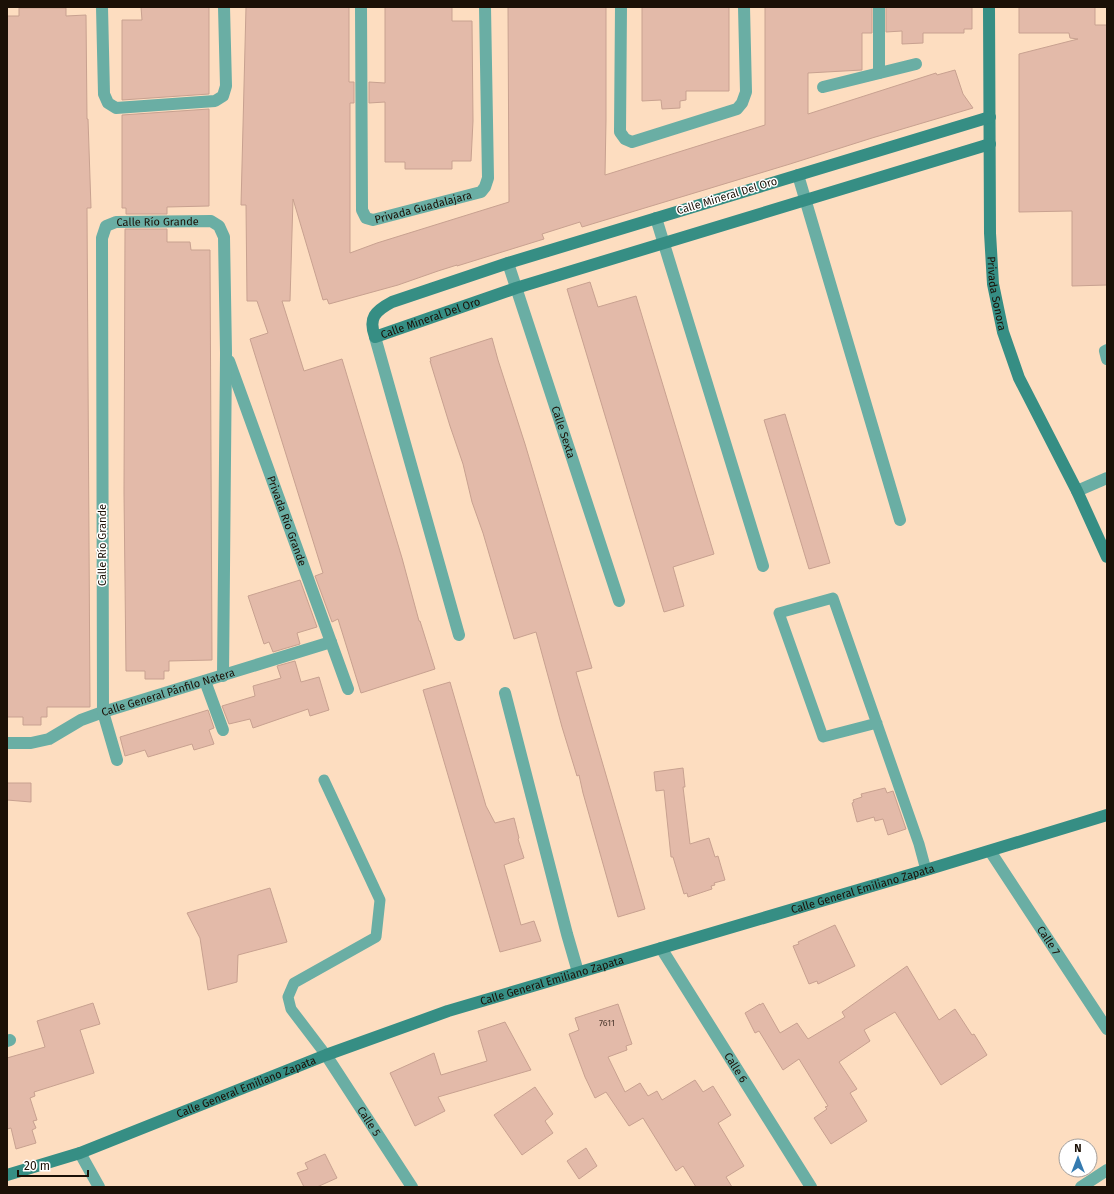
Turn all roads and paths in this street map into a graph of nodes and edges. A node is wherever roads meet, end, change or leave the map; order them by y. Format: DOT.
graph roads {
  1 [pos="102,7"];
  2 [pos="224,7"];
  3 [pos="361,7"];
  4 [pos="486,7"];
  5 [pos="622,7"];
  6 [pos="744,7"];
  7 [pos="879,7"];
  8 [pos="990,7"];
  9 [pos="916,64"];
  10 [pos="879,73"];
  11 [pos="823,87"];
  12 [pos="990,117"];
  13 [pos="990,144"];
  14 [pos="798,175"];
  15 [pos="805,201"];
  16 [pos="656,218"];
  17 [pos="664,244"];
  18 [pos="508,263"];
  19 [pos="516,288"];
  20 [pos="375,337"];
  21 [pos="1107,350"];
  22 [pos="226,353"];
  23 [pos="1107,359"];
  24 [pos="1107,478"];
  25 [pos="1077,491"];
  26 [pos="900,520"];
  27 [pos="1107,557"];
  28 [pos="762,566"];
  29 [pos="619,601"];
  30 [pos="459,635"];
  31 [pos="331,642"];
  32 [pos="223,676"];
  33 [pos="205,680"];
  34 [pos="348,689"];
  35 [pos="505,693"];
  36 [pos="103,712"];
  37 [pos="877,723"];
  38 [pos="223,730"];
  39 [pos="7,743"];
  40 [pos="117,760"];
  41 [pos="324,780"];
  42 [pos="1107,815"];
  43 [pos="990,851"];
  44 [pos="926,870"];
  45 [pos="661,948"];
  46 [pos="578,972"];
  47 [pos="1107,1029"];
  48 [pos="326,1055"];
  49 [pos="80,1153"];
  50 [pos="1107,1170"];
  51 [pos="7,1175"];
  52 [pos="99,1187"];
  53 [pos="412,1187"];
  54 [pos="811,1187"];
  55 [pos="1081,1187"];
  1 -- 2 [label="street"];
  3 -- 4 [label="street, Privada Guadalajara"];
  5 -- 6 [label="street"];
  7 -- 10 [label="street"];
  8 -- 12 [label="street, Privada Sonora"];
  9 -- 10 [label="street"];
  10 -- 11 [label="street"];
  12 -- 13 [label="street, Privada Sonora"];
  12 -- 14 [label="street, Calle Mineral Del Oro"];
  13 -- 15 [label="street, Calle Mineral Del Oro"];
  13 -- 25 [label="street, Privada Sonora"];
  14 -- 15 [label="street"];
  14 -- 16 [label="street, Calle Mineral Del Oro"];
  15 -- 17 [label="street, Calle Mineral Del Oro"];
  15 -- 26 [label="street"];
  16 -- 17 [label="street"];
  16 -- 18 [label="street, Calle Mineral Del Oro"];
  17 -- 19 [label="street, Calle Mineral Del Oro"];
  17 -- 28 [label="street"];
  18 -- 19 [label="street, Calle Sexta"];
  18 -- 20 [label="street, Calle Mineral Del Oro"];
  19 -- 20 [label="street, Calle Mineral Del Oro"];
  19 -- 29 [label="street, Calle Sexta"];
  20 -- 30 [label="street"];
  21 -- 23 [label="street"];
  22 -- 31 [label="street, Privada Río Grande"];
  22 -- 32 [label="street, Calle Río Grande"];
  22 -- 36 [label="street, Calle Río Grande"];
  24 -- 25 [label="street"];
  25 -- 27 [label="street, Privada Sonora"];
  31 -- 32 [label="street, Calle General Pánfilo Natera"];
  31 -- 34 [label="street, Privada Río Grande"];
  32 -- 33 [label="street, Calle General Pánfilo Natera"];
  33 -- 36 [label="street, Calle General Pánfilo Natera"];
  33 -- 38 [label="street"];
  35 -- 46 [label="street"];
  36 -- 39 [label="street, Calle General Pánfilo Natera"];
  36 -- 40 [label="street"];
  37 -- 37 [label="lane"];
  37 -- 44 [label="lane"];
  41 -- 48 [label="lane"];
  42 -- 43 [label="street, Calle General Emiliano Zapata"];
  43 -- 44 [label="street, Calle General Emiliano Zapata"];
  43 -- 47 [label="street, Calle 7"];
  44 -- 45 [label="street, Calle General Emiliano Zapata"];
  45 -- 46 [label="street, Calle General Emiliano Zapata"];
  45 -- 54 [label="street, Calle 6"];
  46 -- 48 [label="street, Calle General Emiliano Zapata"];
  48 -- 49 [label="street, Calle General Emiliano Zapata"];
  48 -- 53 [label="street, Calle 5"];
  49 -- 51 [label="street, Calle General Emiliano Zapata"];
  49 -- 52 [label="street"];
  50 -- 55 [label="street"];
}
